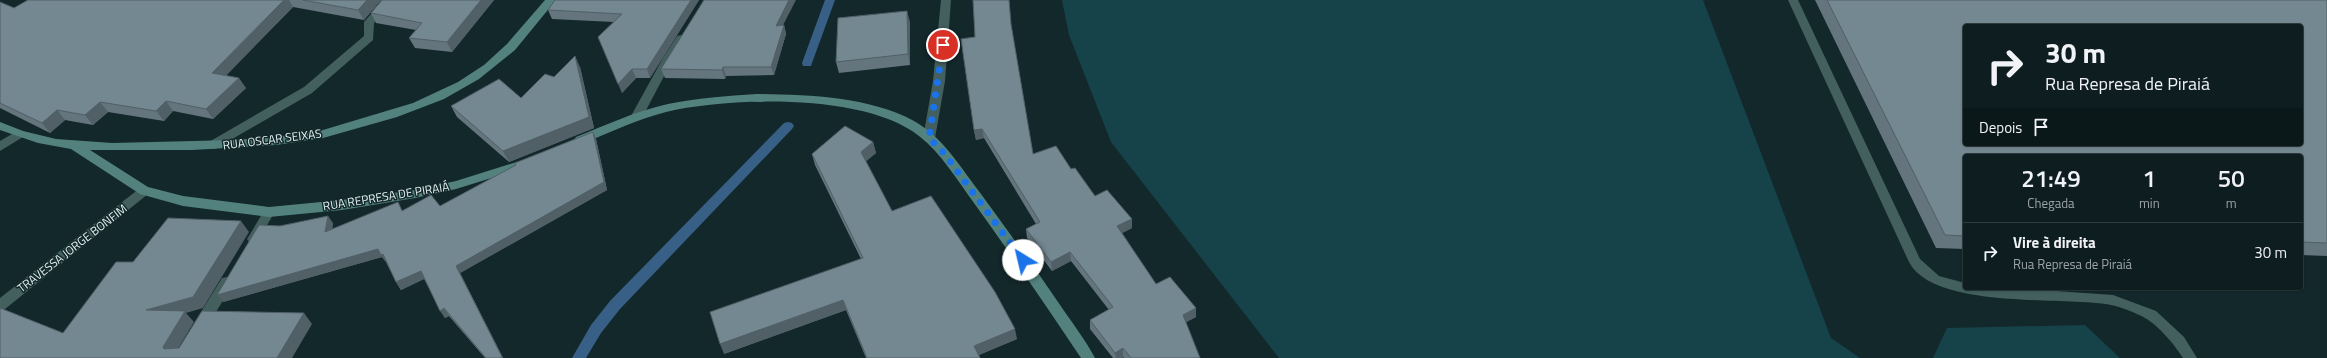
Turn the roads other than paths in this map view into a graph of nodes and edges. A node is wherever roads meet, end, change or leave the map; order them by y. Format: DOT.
graph roads {
  1 [pos="389,0"];
  2 [pos="551,0"];
  3 [pos="946,0"];
  4 [pos="1793,0"];
  5 [pos="685,32"];
  6 [pos="637,116"];
  7 [pos="0,126"];
  8 [pos="19,134"];
  9 [pos="929,138"];
  10 [pos="571,144"];
  11 [pos="211,146"];
  12 [pos="0,147"];
  13 [pos="76,147"];
  14 [pos="536,158"];
  15 [pos="144,191"];
  16 [pos="269,212"];
  17 [pos="245,252"];
  18 [pos="233,272"];
  19 [pos="1963,288"];
  20 [pos="1972,290"];
  21 [pos="0,305"];
  22 [pos="193,338"];
  23 [pos="1088,358"];
  24 [pos="2190,358"];
  1 -- 11 [label="street"];
  2 -- 11 [label="street, RUA OSCAR SEIXAS"];
  3 -- 9 [label="street"];
  4 -- 19 [label="street"];
  5 -- 6 [label="street"];
  6 -- 9 [label="street"];
  6 -- 10 [label="street"];
  7 -- 8 [label="street, RUA OSCAR SEIXAS"];
  8 -- 12 [label="street"];
  8 -- 13 [label="street, RUA OSCAR SEIXAS"];
  9 -- 23 [label="street"];
  11 -- 13 [label="street, RUA OSCAR SEIXAS"];
  13 -- 15 [label="street, RUA REPRESA DE PIRAIÁ"];
  14 -- 16 [label="street, RUA REPRESA DE PIRAIÁ"];
  15 -- 16 [label="street, RUA REPRESA DE PIRAIÁ"];
  15 -- 21 [label="street, TRAVESSA JORGE BONFIM"];
  16 -- 17 [label="street"];
  18 -- 22 [label="street"];
  20 -- 24 [label="street"];
}
